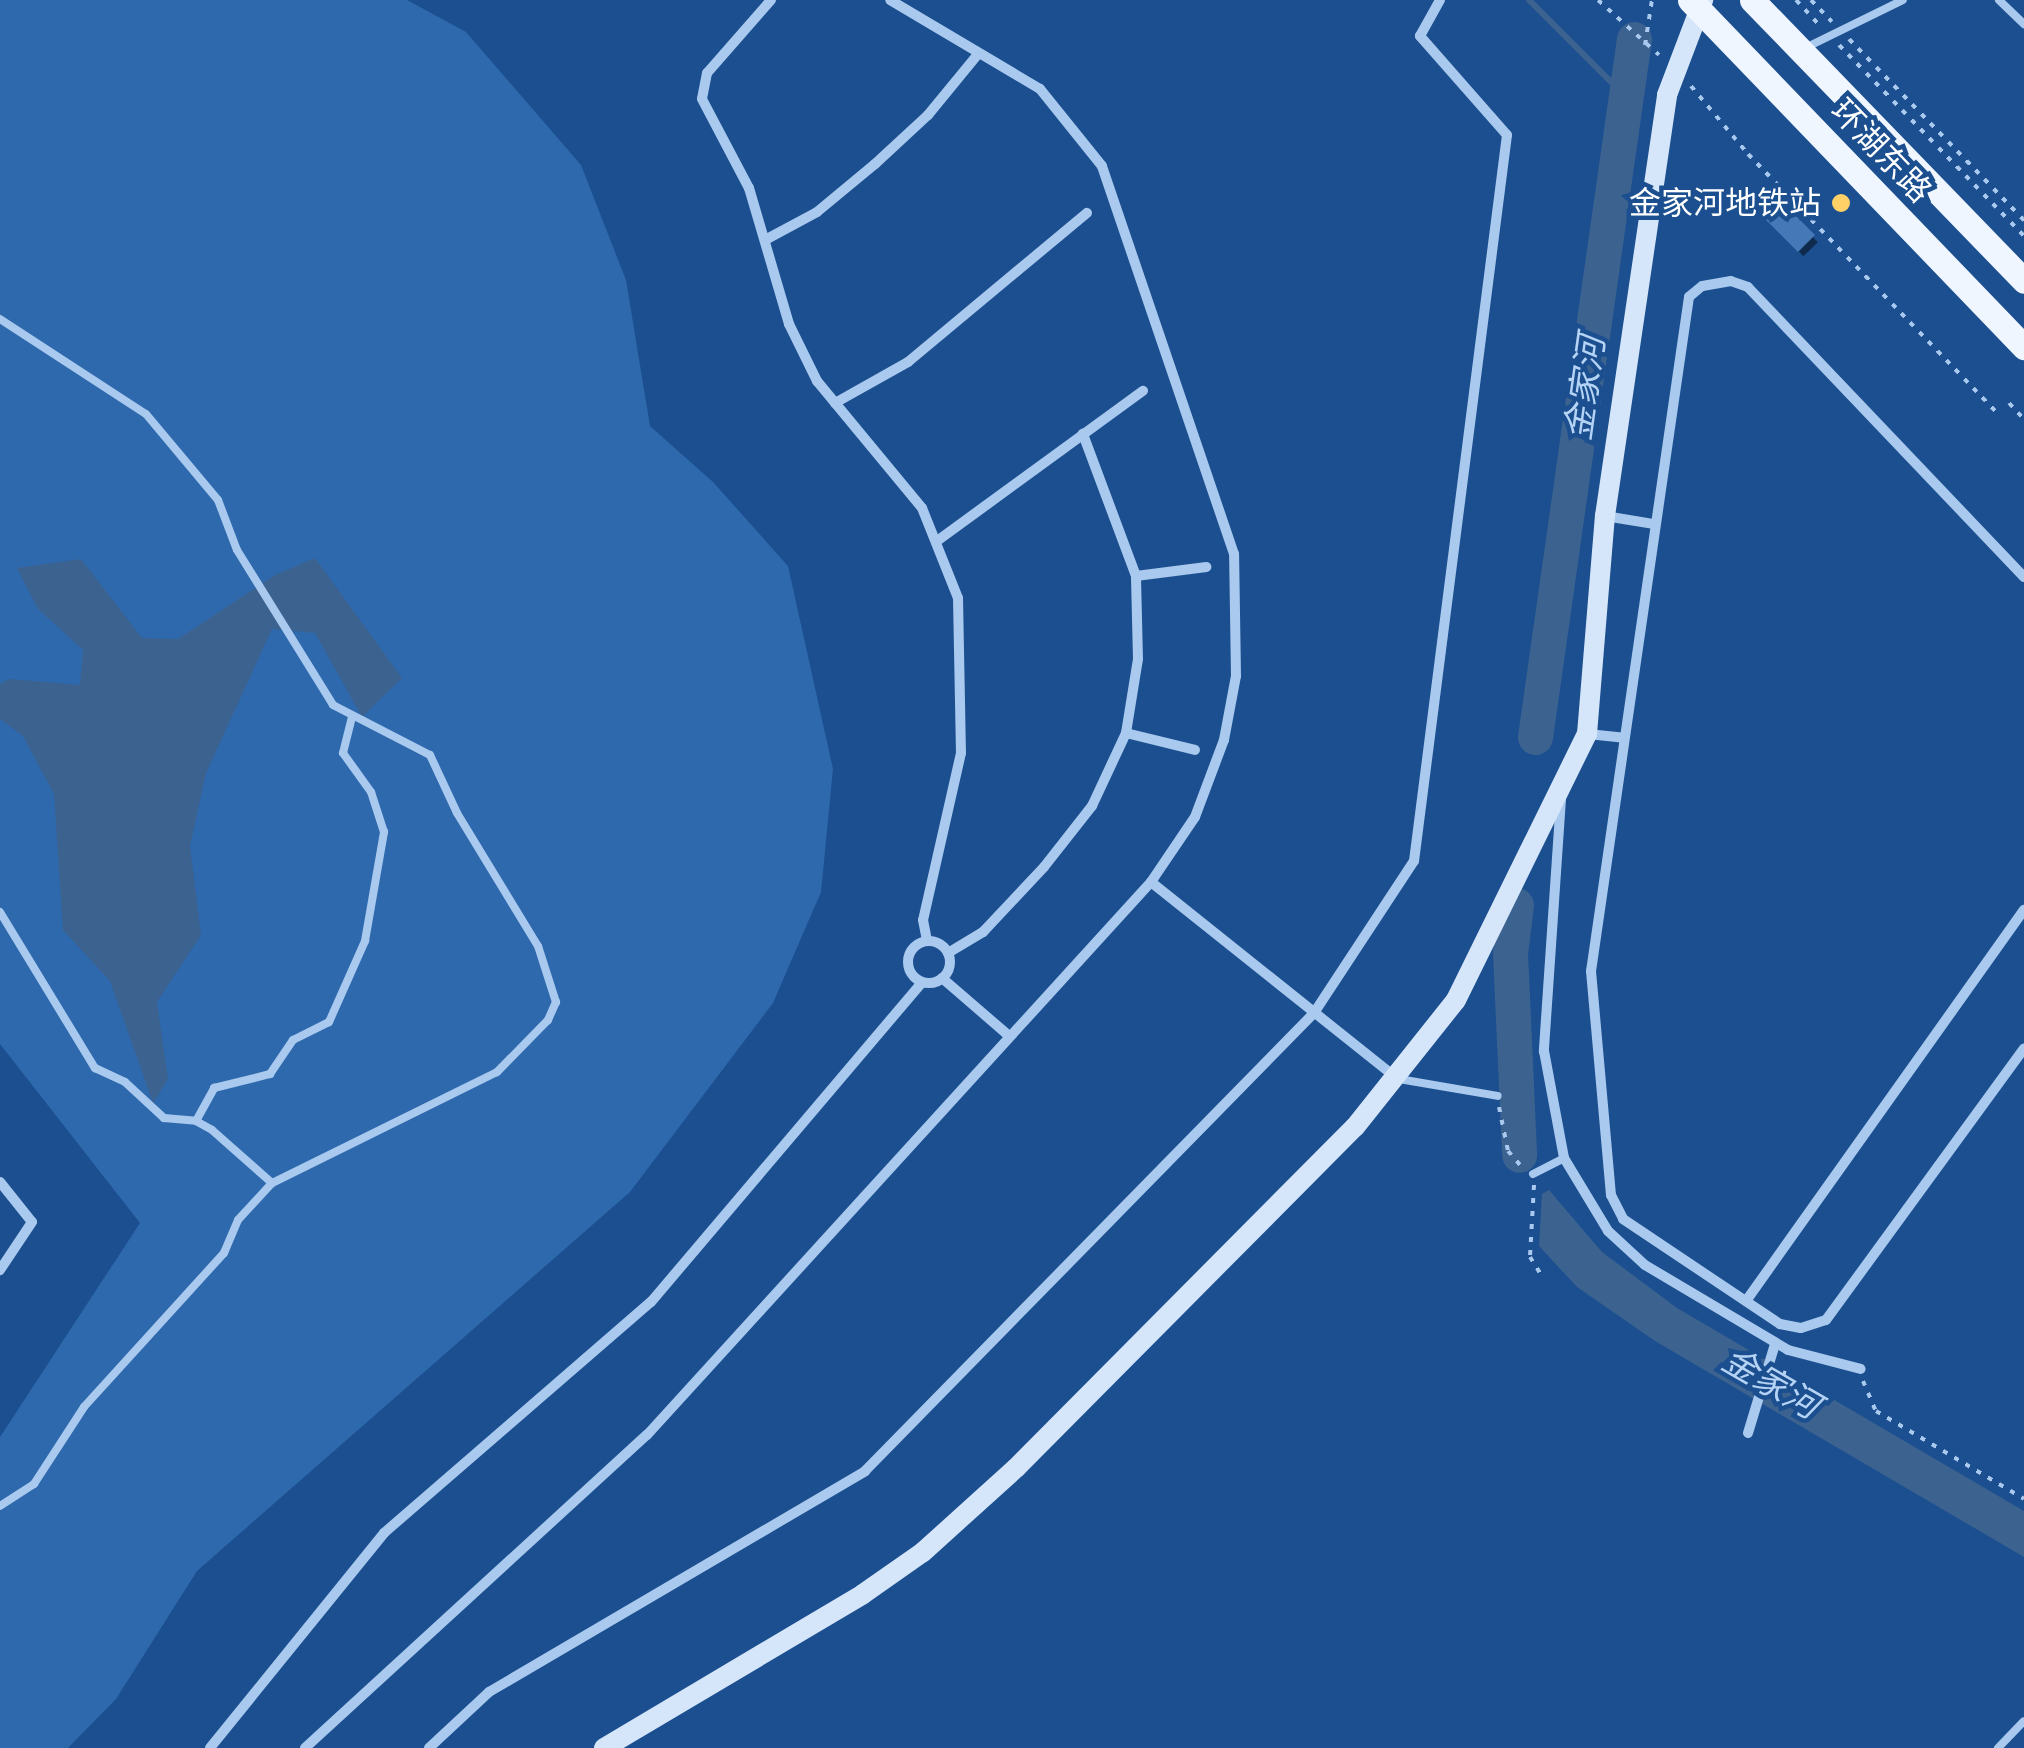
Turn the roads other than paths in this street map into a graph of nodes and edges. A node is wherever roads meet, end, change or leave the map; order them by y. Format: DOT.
graph roads {
  1 [pos="771,0"];
  2 [pos="890,0"];
  3 [pos="1440,0"];
  4 [pos="1752,0"];
  5 [pos="1902,0"];
  6 [pos="1999,0"];
  7 [pos="1697,3"];
  8 [pos="2024,24"];
  9 [pos="1800,50"];
  10 [pos="979,52"];
  11 [pos="1087,213"];
  12 [pos="765,240"];
  13 [pos="2024,281"];
  14 [pos="0,319"];
  15 [pos="2024,346"];
  16 [pos="1143,391"];
  17 [pos="835,403"];
  18 [pos="1084,434"];
  19 [pos="1605,516"];
  20 [pos="1654,524"];
  21 [pos="938,541"];
  22 [pos="1206,567"];
  23 [pos="1136,576"];
  24 [pos="2024,578"];
  25 [pos="352,718"];
  26 [pos="1126,733"];
  27 [pos="1587,734"];
  28 [pos="1624,738"];
  29 [pos="1195,750"];
  30 [pos="1562,788"];
  31 [pos="1151,882"];
  32 [pos="2024,910"];
  33 [pos="0,912"];
  34 [pos="927,940"];
  35 [pos="948,953"];
  36 [pos="942,978"];
  37 [pos="922,982"];
  38 [pos="1314,1013"];
  39 [pos="1008,1035"];
  40 [pos="2024,1048"];
  41 [pos="1395,1077"];
  42 [pos="1498,1096"];
  43 [pos="196,1121"];
  44 [pos="1564,1158"];
  45 [pos="1533,1174"];
  46 [pos="0,1182"];
  47 [pos="272,1183"];
  48 [pos="0,1270"];
  49 [pos="1746,1301"];
  50 [pos="1775,1344"];
  51 [pos="1862,1369"];
  52 [pos="1748,1433"];
  53 [pos="0,1506"];
  54 [pos="2024,1721"];
  55 [pos="210,1748"];
  56 [pos="305,1748"];
  57 [pos="429,1748"];
  58 [pos="604,1748"];
  59 [pos="1998,1748"];
  1 -- 12 [label="street"];
  2 -- 10 [label="street"];
  3 -- 38 [label="street"];
  4 -- 9 [label="main road, 环湖东路"];
  5 -- 9 [label="lane"];
  6 -- 8 [label="lane"];
  7 -- 15 [label="main road, 环湖东路"];
  7 -- 19 [label="street"];
  9 -- 13 [label="main road, 环湖东路"];
  10 -- 12 [label="street"];
  10 -- 31 [label="street"];
  11 -- 17 [label="street"];
  12 -- 17 [label="street"];
  14 -- 25 [label="lane"];
  16 -- 18 [label="street"];
  17 -- 21 [label="street"];
  18 -- 21 [label="street"];
  18 -- 23 [label="street"];
  19 -- 20 [label="street"];
  19 -- 27 [label="street"];
  20 -- 24 [label="street"];
  20 -- 28 [label="street"];
  21 -- 34 [label="street"];
  22 -- 23 [label="street"];
  23 -- 26 [label="street"];
  25 -- 43 [label="lane"];
  25 -- 47 [label="lane"];
  26 -- 29 [label="street"];
  26 -- 35 [label="street"];
  27 -- 28 [label="street"];
  27 -- 30 [label="street"];
  28 -- 49 [label="street"];
  30 -- 41 [label="street"];
  30 -- 44 [label="street"];
  31 -- 38 [label="street"];
  31 -- 39 [label="street"];
  32 -- 49 [label="street"];
  33 -- 43 [label="lane"];
  34 -- 35 [label="street"];
  34 -- 37 [label="street"];
  35 -- 36 [label="street"];
  36 -- 37 [label="street"];
  36 -- 39 [label="street"];
  37 -- 55 [label="street"];
  38 -- 41 [label="street"];
  38 -- 57 [label="street"];
  39 -- 56 [label="street"];
  40 -- 49 [label="street"];
  41 -- 42 [label="lane"];
  41 -- 58 [label="street"];
  43 -- 47 [label="lane"];
  44 -- 45 [label="lane"];
  44 -- 50 [label="street"];
  46 -- 48 [label="street"];
  47 -- 53 [label="lane"];
  50 -- 51 [label="street"];
  50 -- 52 [label="street"];
  54 -- 59 [label="lane"];
}
